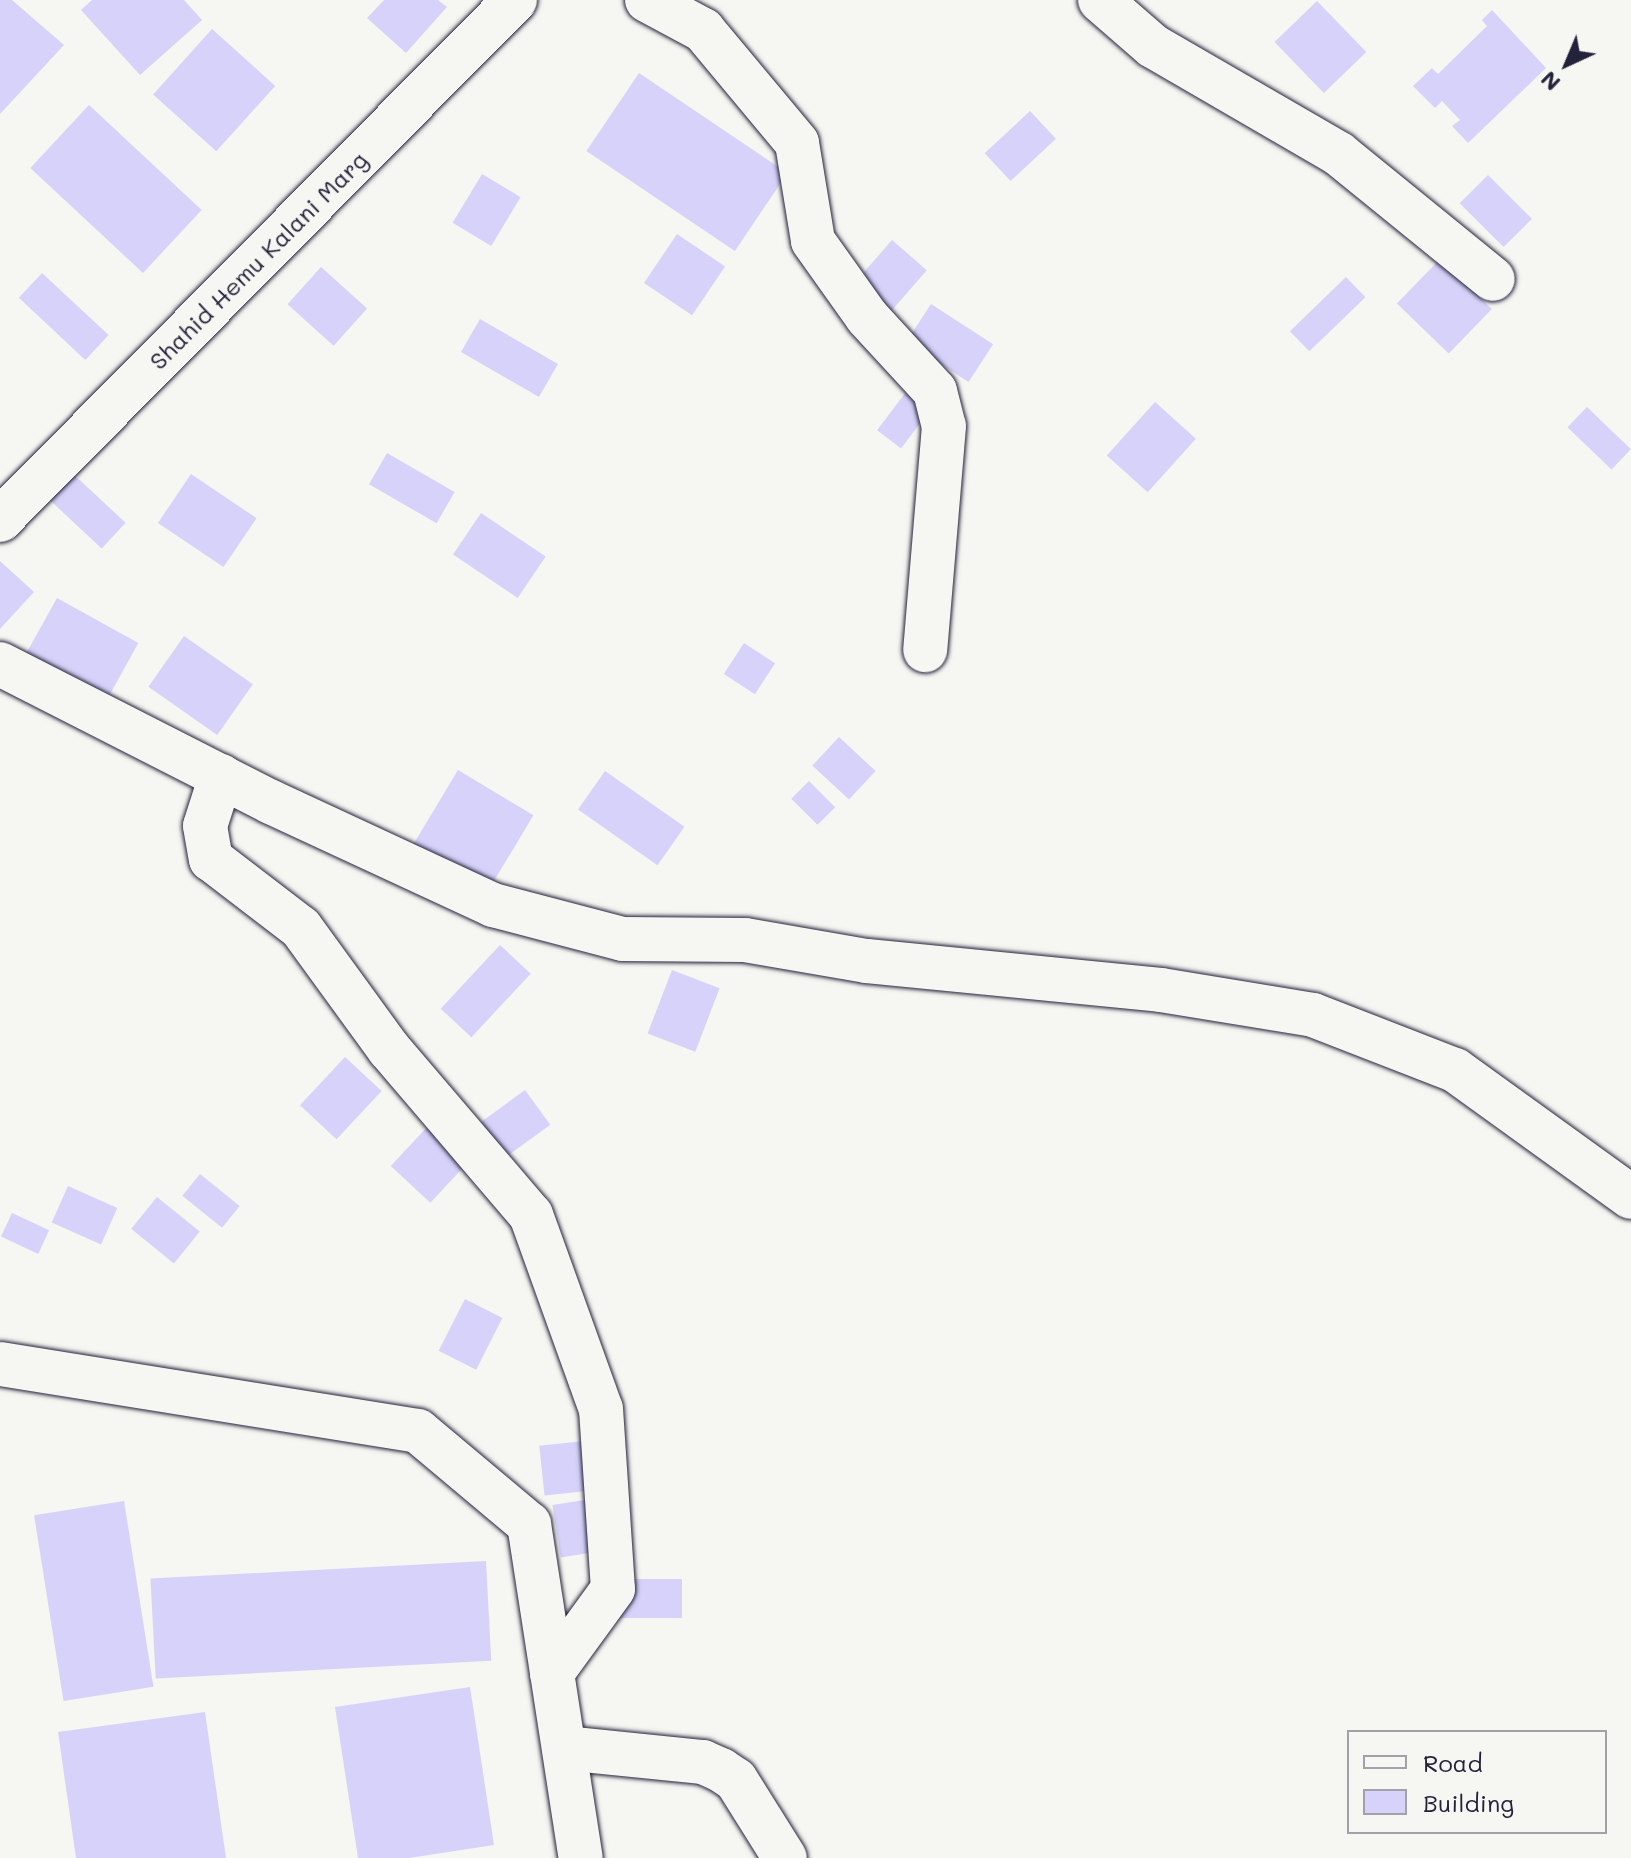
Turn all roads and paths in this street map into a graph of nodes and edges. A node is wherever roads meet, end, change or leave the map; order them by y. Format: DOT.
graph roads {
  1 [pos="515,0"];
  2 [pos="647,0"];
  3 [pos="1100,0"];
  4 [pos="1493,279"];
  5 [pos="0,520"];
  6 [pos="925,650"];
  7 [pos="0,664"];
  8 [pos="221,776"];
  9 [pos="1631,1197"];
  10 [pos="0,1364"];
  11 [pos="552,1673"];
  12 [pos="564,1748"];
  13 [pos="581,1858"];
  14 [pos="785,1858"];
  1 -- 5 [label="street, Shahid Hemu Kalani Marg"];
  2 -- 6 [label="street"];
  3 -- 4 [label="street"];
  7 -- 8 [label="street"];
  8 -- 9 [label="street"];
  8 -- 11 [label="street"];
  10 -- 11 [label="street"];
  11 -- 12 [label="street"];
  12 -- 13 [label="street"];
  12 -- 14 [label="street"];
}
